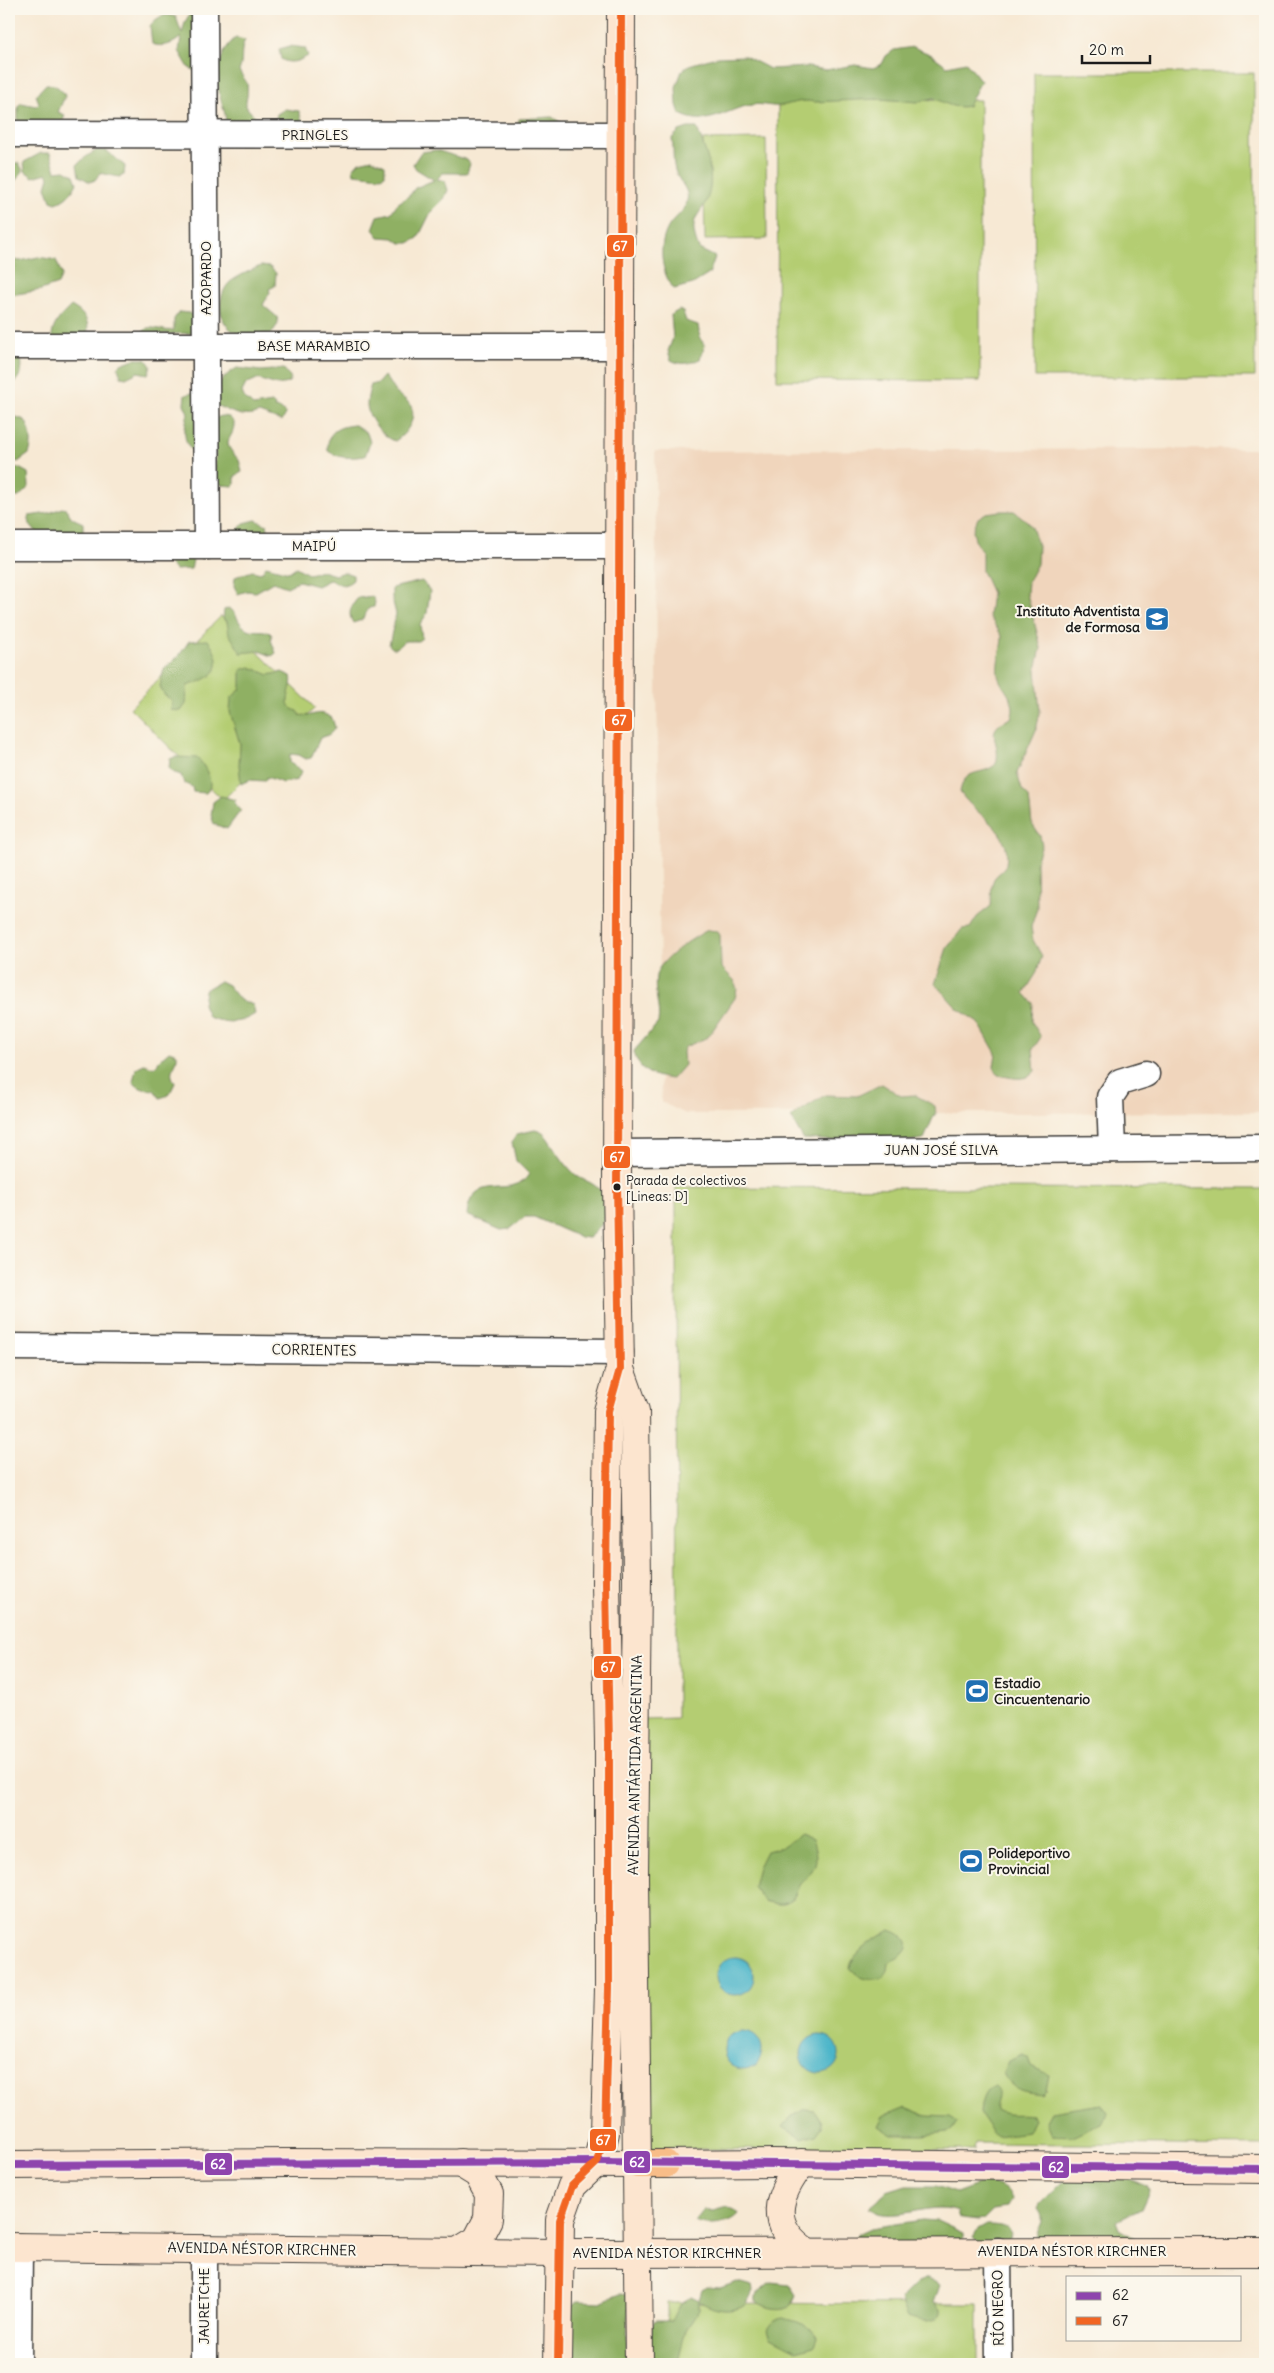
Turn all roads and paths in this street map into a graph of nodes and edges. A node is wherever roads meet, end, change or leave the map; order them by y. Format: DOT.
graph roads {
  1 [pos="204,9"];
  2 [pos="621,9"];
  3 [pos="9,134"];
  4 [pos="205,134"];
  5 [pos="621,135"];
  6 [pos="206,345"];
  7 [pos="9,346"];
  8 [pos="620,346"];
  9 [pos="9,546"];
  10 [pos="207,546"];
  11 [pos="619,546"];
  12 [pos="1146,1074"];
  13 [pos="1265,1148"];
  14 [pos="1112,1149"];
  15 [pos="617,1153"];
  16 [pos="9,1347"];
  17 [pos="620,1361"];
  18 [pos="597,2162"];
  19 [pos="802,2163"];
  20 [pos="460,2164"];
  21 [pos="638,2164"];
  22 [pos="9,2165"];
  23 [pos="1265,2169"];
  24 [pos="14,2247"];
  25 [pos="204,2249"];
  26 [pos="459,2251"];
  27 [pos="998,2251"];
  28 [pos="638,2252"];
  29 [pos="807,2252"];
  30 [pos="1265,2252"];
  31 [pos="558,2253"];
  32 [pos="18,2364"];
  33 [pos="204,2364"];
  34 [pos="558,2364"];
  35 [pos="639,2364"];
  36 [pos="999,2364"];
  1 -- 4 [label="street, AZOPARDO"];
  2 -- 5 [label="main road, AVENIDA ANTÁRTIDA ARGENTINA"];
  3 -- 4 [label="street, PRINGLES"];
  4 -- 5 [label="street, PRINGLES"];
  4 -- 6 [label="street, AZOPARDO"];
  5 -- 8 [label="main road, AVENIDA ANTÁRTIDA ARGENTINA"];
  6 -- 7 [label="street, BASE MARAMBIO"];
  6 -- 8 [label="street, BASE MARAMBIO"];
  6 -- 10 [label="street, AZOPARDO"];
  8 -- 11 [label="main road, AVENIDA ANTÁRTIDA ARGENTINA"];
  9 -- 10 [label="street, MAIPÚ"];
  10 -- 11 [label="street, MAIPÚ"];
  11 -- 15 [label="main road, AVENIDA ANTÁRTIDA ARGENTINA"];
  12 -- 14 [label="street"];
  13 -- 14 [label="street, JUAN JOSÉ SILVA"];
  14 -- 15 [label="street, JUAN JOSÉ SILVA"];
  15 -- 17 [label="main road, AVENIDA ANTÁRTIDA ARGENTINA"];
  16 -- 17 [label="street, CORRIENTES"];
  17 -- 18 [label="main road, AVENIDA ANTÁRTIDA ARGENTINA"];
  17 -- 21 [label="main road, AVENIDA ANTÁRTIDA ARGENTINA"];
  18 -- 20 [label="main road"];
  18 -- 21 [label="main road"];
  18 -- 31 [label="main road"];
  19 -- 21 [label="main road"];
  19 -- 23 [label="main road"];
  19 -- 29 [label="main road"];
  20 -- 22 [label="main road"];
  20 -- 26 [label="main road"];
  21 -- 28 [label="main road, AVENIDA ANTÁRTIDA ARGENTINA"];
  24 -- 25 [label="main road, AVENIDA NÉSTOR KIRCHNER"];
  24 -- 32 [label="street"];
  25 -- 26 [label="main road, AVENIDA NÉSTOR KIRCHNER"];
  25 -- 33 [label="street, JAURETCHE"];
  26 -- 31 [label="main road, AVENIDA NÉSTOR KIRCHNER"];
  27 -- 29 [label="main road, AVENIDA NÉSTOR KIRCHNER"];
  27 -- 30 [label="main road, AVENIDA NÉSTOR KIRCHNER"];
  27 -- 36 [label="street, RÍO NEGRO"];
  28 -- 29 [label="main road, AVENIDA NÉSTOR KIRCHNER"];
  28 -- 31 [label="main road, AVENIDA NÉSTOR KIRCHNER"];
  28 -- 35 [label="main road, AVENIDA ANTÁRTIDA ARGENTINA"];
  31 -- 34 [label="main road"];
}
